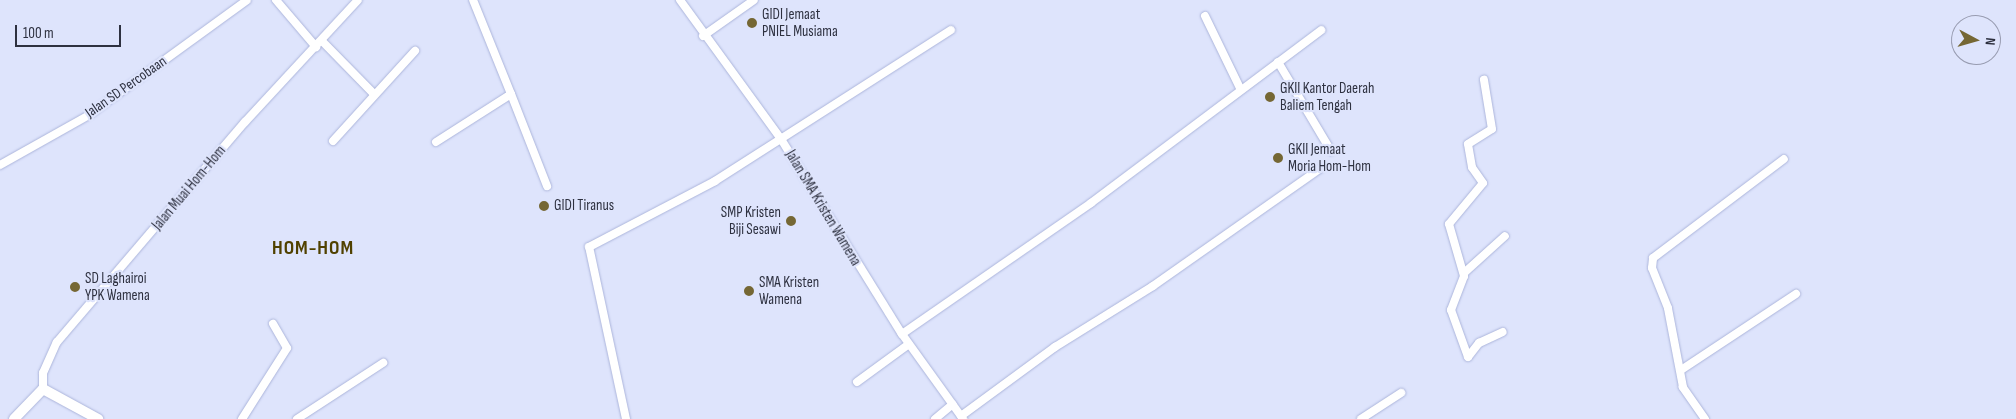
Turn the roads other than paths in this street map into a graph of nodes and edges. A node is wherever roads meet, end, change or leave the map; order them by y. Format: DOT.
graph roads {
  1 [pos="247,0"];
  2 [pos="276,0"];
  3 [pos="358,0"];
  4 [pos="473,0"];
  5 [pos="680,0"];
  6 [pos="754,0"];
  7 [pos="1205,16"];
  8 [pos="951,30"];
  9 [pos="1321,30"];
  10 [pos="703,36"];
  11 [pos="319,44"];
  12 [pos="415,52"];
  13 [pos="1278,62"];
  14 [pos="1484,80"];
  15 [pos="1241,90"];
  16 [pos="373,93"];
  17 [pos="511,94"];
  18 [pos="781,139"];
  19 [pos="333,140"];
  20 [pos="436,142"];
  21 [pos="1331,151"];
  22 [pos="1784,159"];
  23 [pos="0,165"];
  24 [pos="1324,166"];
  25 [pos="547,186"];
  26 [pos="1505,236"];
  27 [pos="1464,273"];
  28 [pos="1796,294"];
  29 [pos="273,324"];
  30 [pos="1503,332"];
  31 [pos="902,334"];
  32 [pos="909,344"];
  33 [pos="383,363"];
  34 [pos="1681,370"];
  35 [pos="857,382"];
  36 [pos="43,389"];
  37 [pos="1401,393"];
  38 [pos="953,404"];
  39 [pos="962,418"];
  40 [pos="14,419"];
  41 [pos="98,419"];
  42 [pos="242,419"];
  43 [pos="297,419"];
  44 [pos="626,419"];
  45 [pos="936,419"];
  46 [pos="1361,419"];
  47 [pos="1705,419"];
  1 -- 23 [label="street, Jalan SD Percobaan"];
  2 -- 11 [label="street"];
  3 -- 11 [label="street, Jalan Muai Hom-Hom"];
  4 -- 17 [label="street"];
  5 -- 10 [label="street, Jalan SMA Kristen Wamena"];
  6 -- 10 [label="street"];
  7 -- 15 [label="street"];
  8 -- 18 [label="street"];
  9 -- 13 [label="street"];
  10 -- 18 [label="street, Jalan SMA Kristen Wamena"];
  11 -- 16 [label="street"];
  11 -- 36 [label="street, Jalan Muai Hom-Hom"];
  12 -- 16 [label="street"];
  13 -- 15 [label="street"];
  13 -- 21 [label="street"];
  14 -- 27 [label="street"];
  15 -- 31 [label="street"];
  16 -- 19 [label="street"];
  17 -- 20 [label="street"];
  17 -- 25 [label="street"];
  18 -- 31 [label="street, Jalan SMA Kristen Wamena"];
  18 -- 44 [label="street"];
  22 -- 34 [label="street"];
  24 -- 39 [label="street"];
  26 -- 27 [label="street"];
  27 -- 30 [label="street"];
  28 -- 34 [label="street"];
  29 -- 42 [label="street"];
  31 -- 32 [label="street, Jalan SMA Kristen Wamena"];
  32 -- 35 [label="street"];
  32 -- 38 [label="street, Jalan SMA Kristen Wamena"];
  33 -- 43 [label="street"];
  34 -- 47 [label="street"];
  36 -- 40 [label="highway"];
  36 -- 41 [label="highway"];
  37 -- 46 [label="street"];
  38 -- 39 [label="street, Jalan SMA Kristen Wamena"];
  38 -- 45 [label="street"];
}
